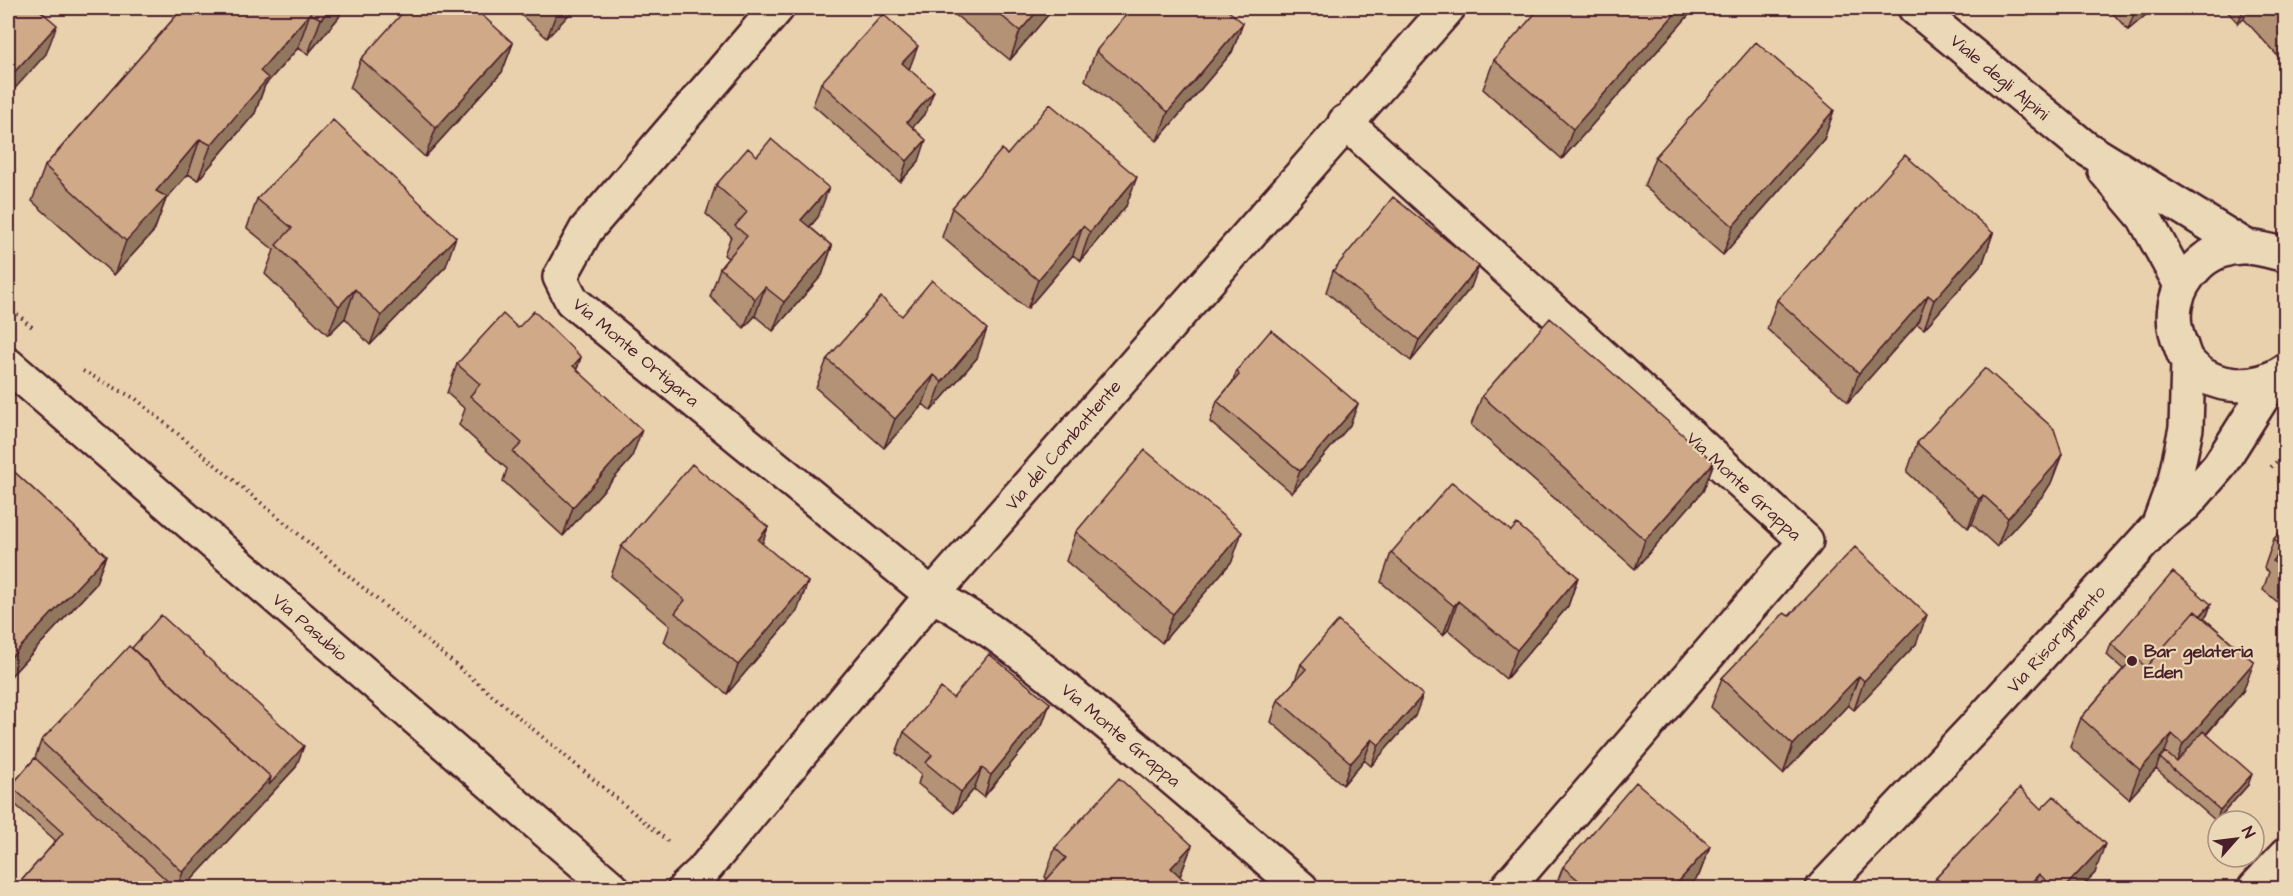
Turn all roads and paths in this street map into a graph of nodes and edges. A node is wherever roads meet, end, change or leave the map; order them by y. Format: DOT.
graph roads {
  1 [pos="777,8"];
  2 [pos="1448,8"];
  3 [pos="1915,8"];
  4 [pos="1345,122"];
  5 [pos="2084,147"];
  6 [pos="2270,253"];
  7 [pos="2181,285"];
  8 [pos="8,306"];
  9 [pos="33,329"];
  10 [pos="2188,362"];
  11 [pos="8,365"];
  12 [pos="77,367"];
  13 [pos="2280,375"];
  14 [pos="2158,526"];
  15 [pos="932,594"];
  16 [pos="2286,855"];
  17 [pos="694,880"];
  18 [pos="2262,886"];
  19 [pos="612,888"];
  20 [pos="1301,888"];
  21 [pos="1507,888"];
  22 [pos="1823,888"];
  1 -- 15 [label="street, Via Monte Ortigara"];
  2 -- 4 [label="street, Via del Combattente"];
  3 -- 5 [label="street, Viale degli Alpini"];
  4 -- 15 [label="street, Via del Combattente"];
  4 -- 21 [label="street, Via Monte Grappa"];
  5 -- 6 [label="street, Viale degli Alpini"];
  5 -- 7 [label="street, Viale degli Alpini"];
  6 -- 7 [label="street"];
  7 -- 10 [label="street"];
  8 -- 9 [label="path"];
  10 -- 13 [label="street, Via Risorgimento"];
  10 -- 14 [label="street"];
  11 -- 19 [label="street, Via Pasubio"];
  12 -- 17 [label="path"];
  13 -- 14 [label="street, Via Risorgimento"];
  14 -- 22 [label="street, Via Risorgimento"];
  15 -- 17 [label="street, Via del Combattente"];
  15 -- 20 [label="street, Via Monte Grappa"];
  16 -- 18 [label="street"];
}
